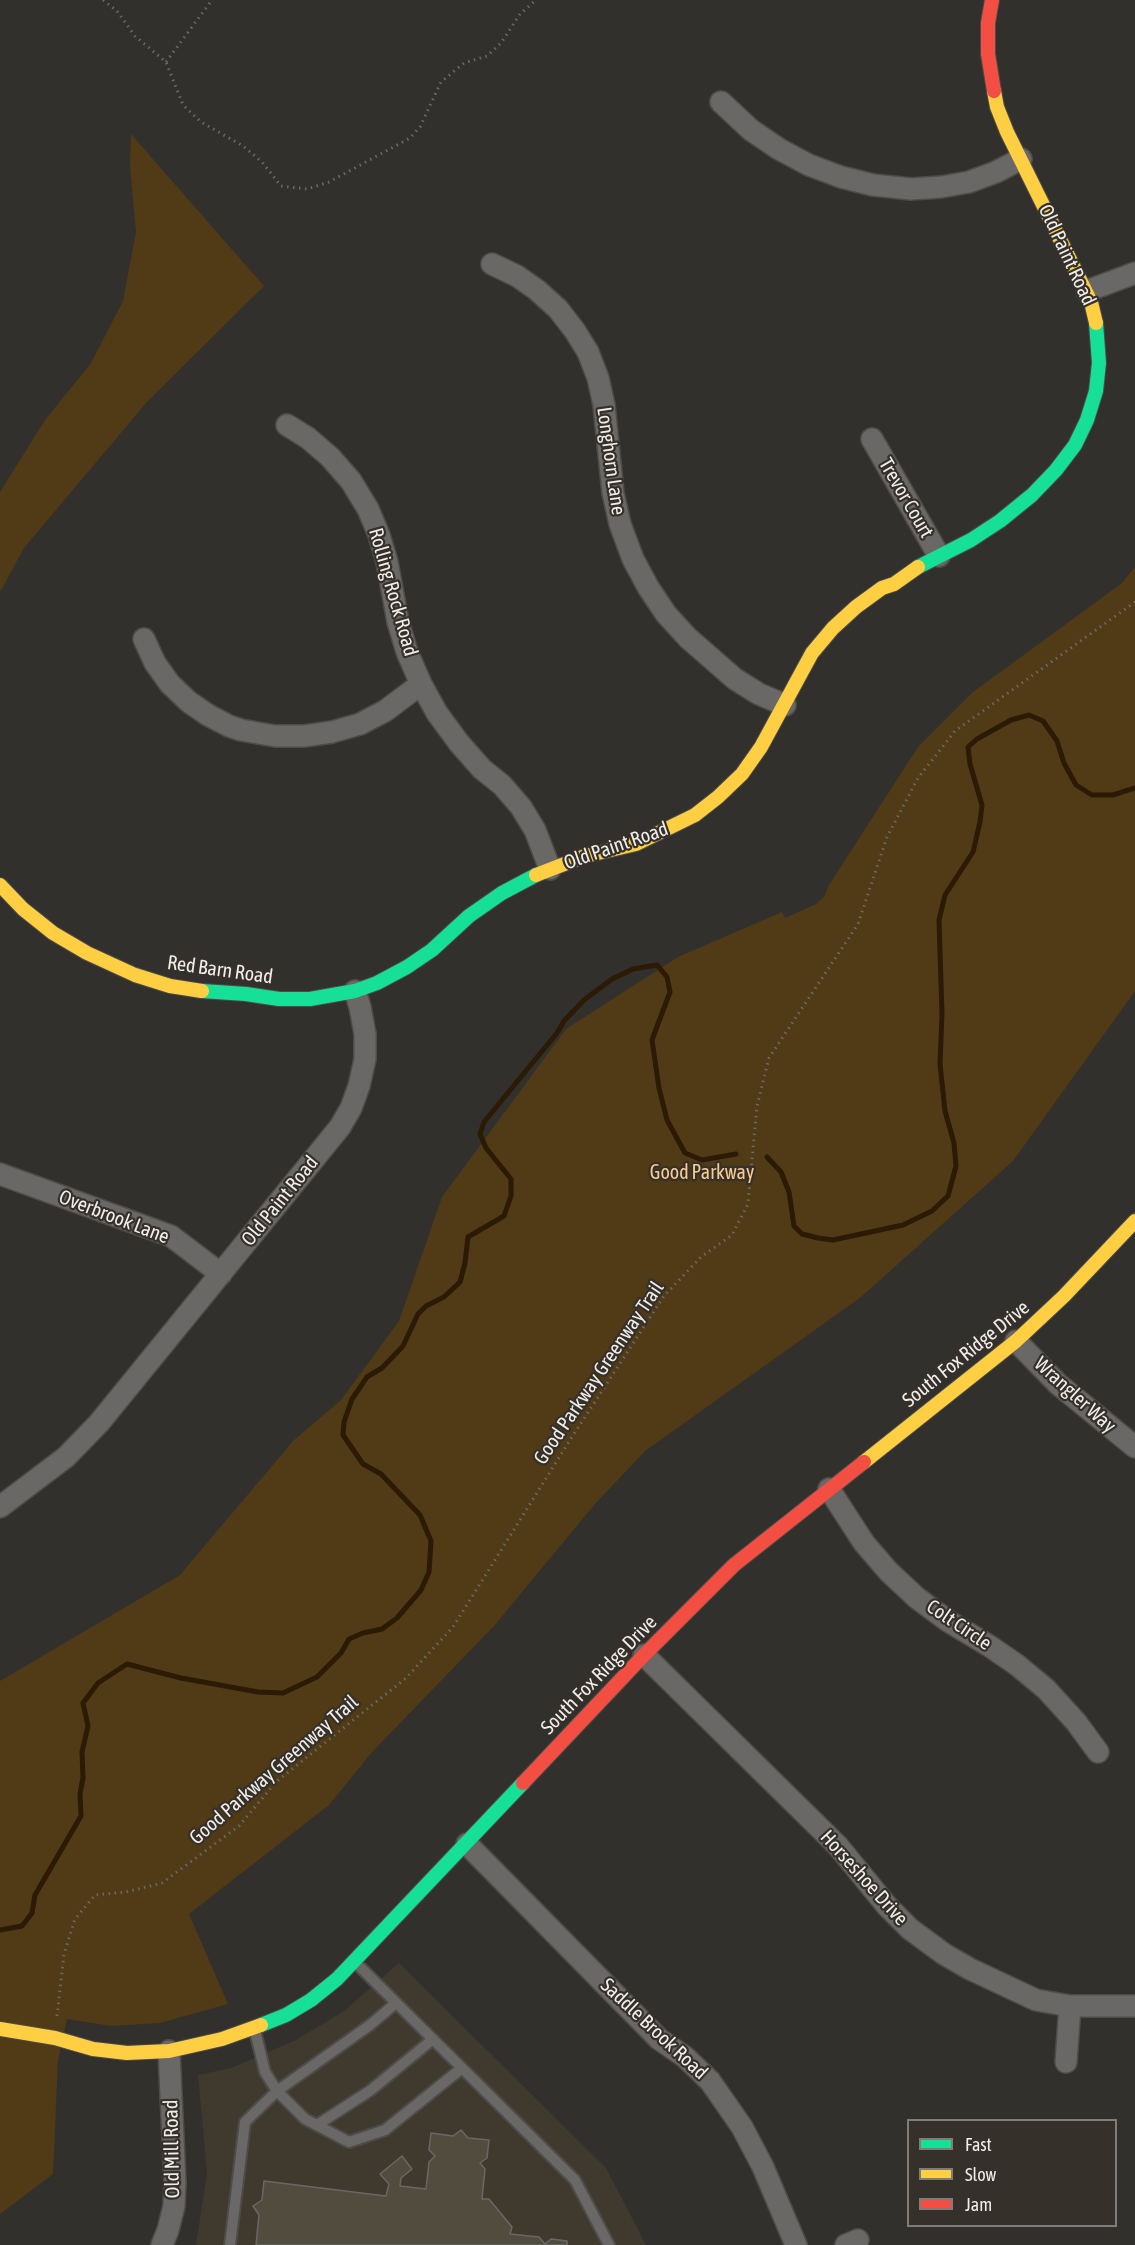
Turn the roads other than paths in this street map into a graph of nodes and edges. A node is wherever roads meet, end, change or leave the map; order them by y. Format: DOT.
graph roads {
  1 [pos="992,0"];
  2 [pos="721,102"];
  3 [pos="1021,159"];
  4 [pos="492,264"];
  5 [pos="1135,273"];
  6 [pos="1087,291"];
  7 [pos="287,425"];
  8 [pos="872,439"];
  9 [pos="939,556"];
  10 [pos="144,639"];
  11 [pos="421,684"];
  12 [pos="785,705"];
  13 [pos="550,869"];
  14 [pos="0,885"];
  15 [pos="354,991"];
  16 [pos="0,1174"];
  17 [pos="1135,1221"];
  18 [pos="221,1274"];
  19 [pos="1016,1341"];
  20 [pos="1135,1447"];
  21 [pos="829,1489"];
  22 [pos="0,1507"];
  23 [pos="644,1655"];
  24 [pos="1098,1752"];
  25 [pos="467,1844"];
  26 [pos="354,1961"];
  27 [pos="396,2003"];
  28 [pos="1070,2006"];
  29 [pos="1135,2006"];
  30 [pos="255,2028"];
  31 [pos="0,2029"];
  32 [pos="433,2039"];
  33 [pos="169,2051"];
  34 [pos="1066,2061"];
  35 [pos="462,2068"];
  36 [pos="277,2091"];
  37 [pos="317,2125"];
  38 [pos="162,2245"];
  39 [pos="230,2245"];
  40 [pos="609,2245"];
  41 [pos="796,2245"];
  1 -- 3 [label="street, Old Paint Road"];
  2 -- 3 [label="street"];
  3 -- 6 [label="street, Old Paint Road"];
  4 -- 12 [label="street, Longhorn Lane"];
  5 -- 6 [label="street"];
  6 -- 9 [label="street, Old Paint Road"];
  7 -- 11 [label="street, Rolling Rock Road"];
  8 -- 9 [label="street, Trevor Court"];
  9 -- 12 [label="street, Old Paint Road"];
  10 -- 11 [label="street"];
  11 -- 13 [label="street, Rolling Rock Road"];
  12 -- 13 [label="street, Old Paint Road"];
  13 -- 15 [label="street, Old Paint Road"];
  14 -- 15 [label="street, Red Barn Road"];
  15 -- 18 [label="street, Old Paint Road"];
  16 -- 18 [label="street, Overbrook Lane"];
  17 -- 19 [label="street, South Fox Ridge Drive"];
  18 -- 22 [label="street, Old Paint Road"];
  19 -- 20 [label="street, Wrangler Way"];
  19 -- 21 [label="street, South Fox Ridge Drive"];
  21 -- 23 [label="street, South Fox Ridge Drive"];
  21 -- 24 [label="street, Colt Circle"];
  23 -- 25 [label="street, South Fox Ridge Drive"];
  23 -- 28 [label="street, Horseshoe Drive"];
  25 -- 26 [label="street, South Fox Ridge Drive"];
  25 -- 41 [label="street, Saddle Brook Road"];
  26 -- 27 [label="lane"];
  26 -- 30 [label="street, South Fox Ridge Drive"];
  27 -- 32 [label="lane"];
  27 -- 36 [label="lane"];
  28 -- 29 [label="street, Horseshoe Drive"];
  28 -- 34 [label="street"];
  30 -- 33 [label="street, South Fox Ridge Drive"];
  30 -- 36 [label="lane"];
  31 -- 33 [label="street, South Fox Ridge Drive"];
  32 -- 35 [label="lane"];
  32 -- 37 [label="lane"];
  33 -- 38 [label="street, Old Mill Road"];
  35 -- 37 [label="lane"];
  35 -- 40 [label="lane"];
  36 -- 37 [label="lane"];
  36 -- 39 [label="lane"];
}
